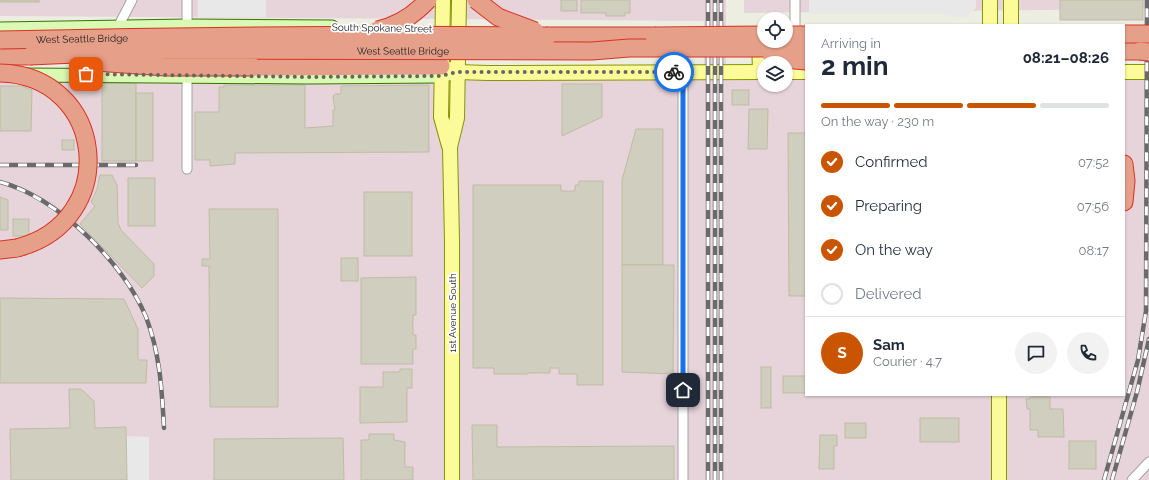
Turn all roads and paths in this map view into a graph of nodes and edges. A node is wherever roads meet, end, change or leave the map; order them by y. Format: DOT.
graph roads {
  1 [pos="132,0"];
  2 [pos="187,0"];
  3 [pos="428,0"];
  4 [pos="443,0"];
  5 [pos="459,0"];
  6 [pos="476,0"];
  7 [pos="795,0"];
  8 [pos="990,0"];
  9 [pos="1011,0"];
  10 [pos="990,24"];
  11 [pos="1011,24"];
  12 [pos="187,26"];
  13 [pos="247,26"];
  14 [pos="118,27"];
  15 [pos="442,28"];
  16 [pos="458,28"];
  17 [pos="0,29"];
  18 [pos="684,30"];
  19 [pos="757,31"];
  20 [pos="757,31"];
  21 [pos="1125,31"];
  22 [pos="86,32"];
  23 [pos="796,32"];
  24 [pos="1149,32"];
  25 [pos="352,34"];
  26 [pos="1125,34"];
  27 [pos="548,36"];
  28 [pos="0,40"];
  29 [pos="805,48"];
  30 [pos="592,51"];
  31 [pos="1125,51"];
  32 [pos="1149,52"];
  33 [pos="0,56"];
  34 [pos="30,56"];
  35 [pos="798,69"];
  36 [pos="441,71"];
  37 [pos="457,72"];
  38 [pos="683,72"];
  39 [pos="757,72"];
  40 [pos="1125,72"];
  41 [pos="1149,72"];
  42 [pos="0,74"];
  43 [pos="86,74"];
  44 [pos="187,76"];
  45 [pos="246,76"];
  46 [pos="450,147"];
  47 [pos="187,169"];
  48 [pos="0,250"];
  49 [pos="999,396"];
  50 [pos="1149,462"];
  51 [pos="452,480"];
  52 [pos="682,480"];
  53 [pos="1000,480"];
  54 [pos="1132,480"];
  1 -- 14 [label="street"];
  2 -- 12 [label="street"];
  3 -- 25 [label="highway, bridge"];
  4 -- 15 [label="main road, 1st Avenue South"];
  5 -- 16 [label="main road, 1st Avenue South"];
  6 -- 27 [label="highway, bridge"];
  7 -- 23 [label="street"];
  8 -- 10 [label="main road"];
  9 -- 11 [label="main road"];
  12 -- 13 [label="main road, South Spokane Street"];
  12 -- 14 [label="main road, South Spokane Street"];
  12 -- 44 [label="street"];
  13 -- 15 [label="main road, South Spokane Street"];
  13 -- 45 [label="main road"];
  14 -- 22 [label="main road, South Spokane Street"];
  15 -- 16 [label="main road, South Spokane Street"];
  15 -- 36 [label="main road, 1st Avenue South"];
  16 -- 18 [label="main road, South Spokane Street"];
  16 -- 37 [label="main road, 1st Avenue South"];
  17 -- 22 [label="highway, bridge"];
  18 -- 20 [label="main road, South Spokane Street"];
  18 -- 38 [label="street"];
  19 -- 27 [label="highway, West Seattle Bridge, bridge"];
  21 -- 24 [label="main road"];
  22 -- 25 [label="highway, West Seattle Bridge, bridge"];
  22 -- 28 [label="highway, West Seattle Bridge, bridge"];
  22 -- 43 [label="main road"];
  23 -- 35 [label="main road"];
  24 -- 26 [label="highway, bridge"];
  25 -- 27 [label="highway, West Seattle Bridge, bridge"];
  29 -- 30 [label="highway, West Seattle Bridge, bridge"];
  30 -- 34 [label="highway, West Seattle Bridge, bridge"];
  30 -- 35 [label="highway, bridge"];
  31 -- 32 [label="highway, bridge"];
  33 -- 34 [label="highway, West Seattle Bridge"];
  34 -- 36 [label="highway, bridge"];
  36 -- 37 [label="main road"];
  36 -- 45 [label="main road"];
  36 -- 46 [label="main road, 1st Avenue South"];
  37 -- 38 [label="main road"];
  37 -- 46 [label="main road, 1st Avenue South"];
  38 -- 39 [label="main road"];
  38 -- 52 [label="street"];
  40 -- 41 [label="main road"];
  42 -- 43 [label="main road"];
  42 -- 48 [label="highway, bridge"];
  43 -- 44 [label="main road"];
  44 -- 45 [label="main road"];
  44 -- 47 [label="street"];
  46 -- 51 [label="main road, 1st Avenue South"];
  49 -- 53 [label="main road"];
  50 -- 54 [label="street"];
}
